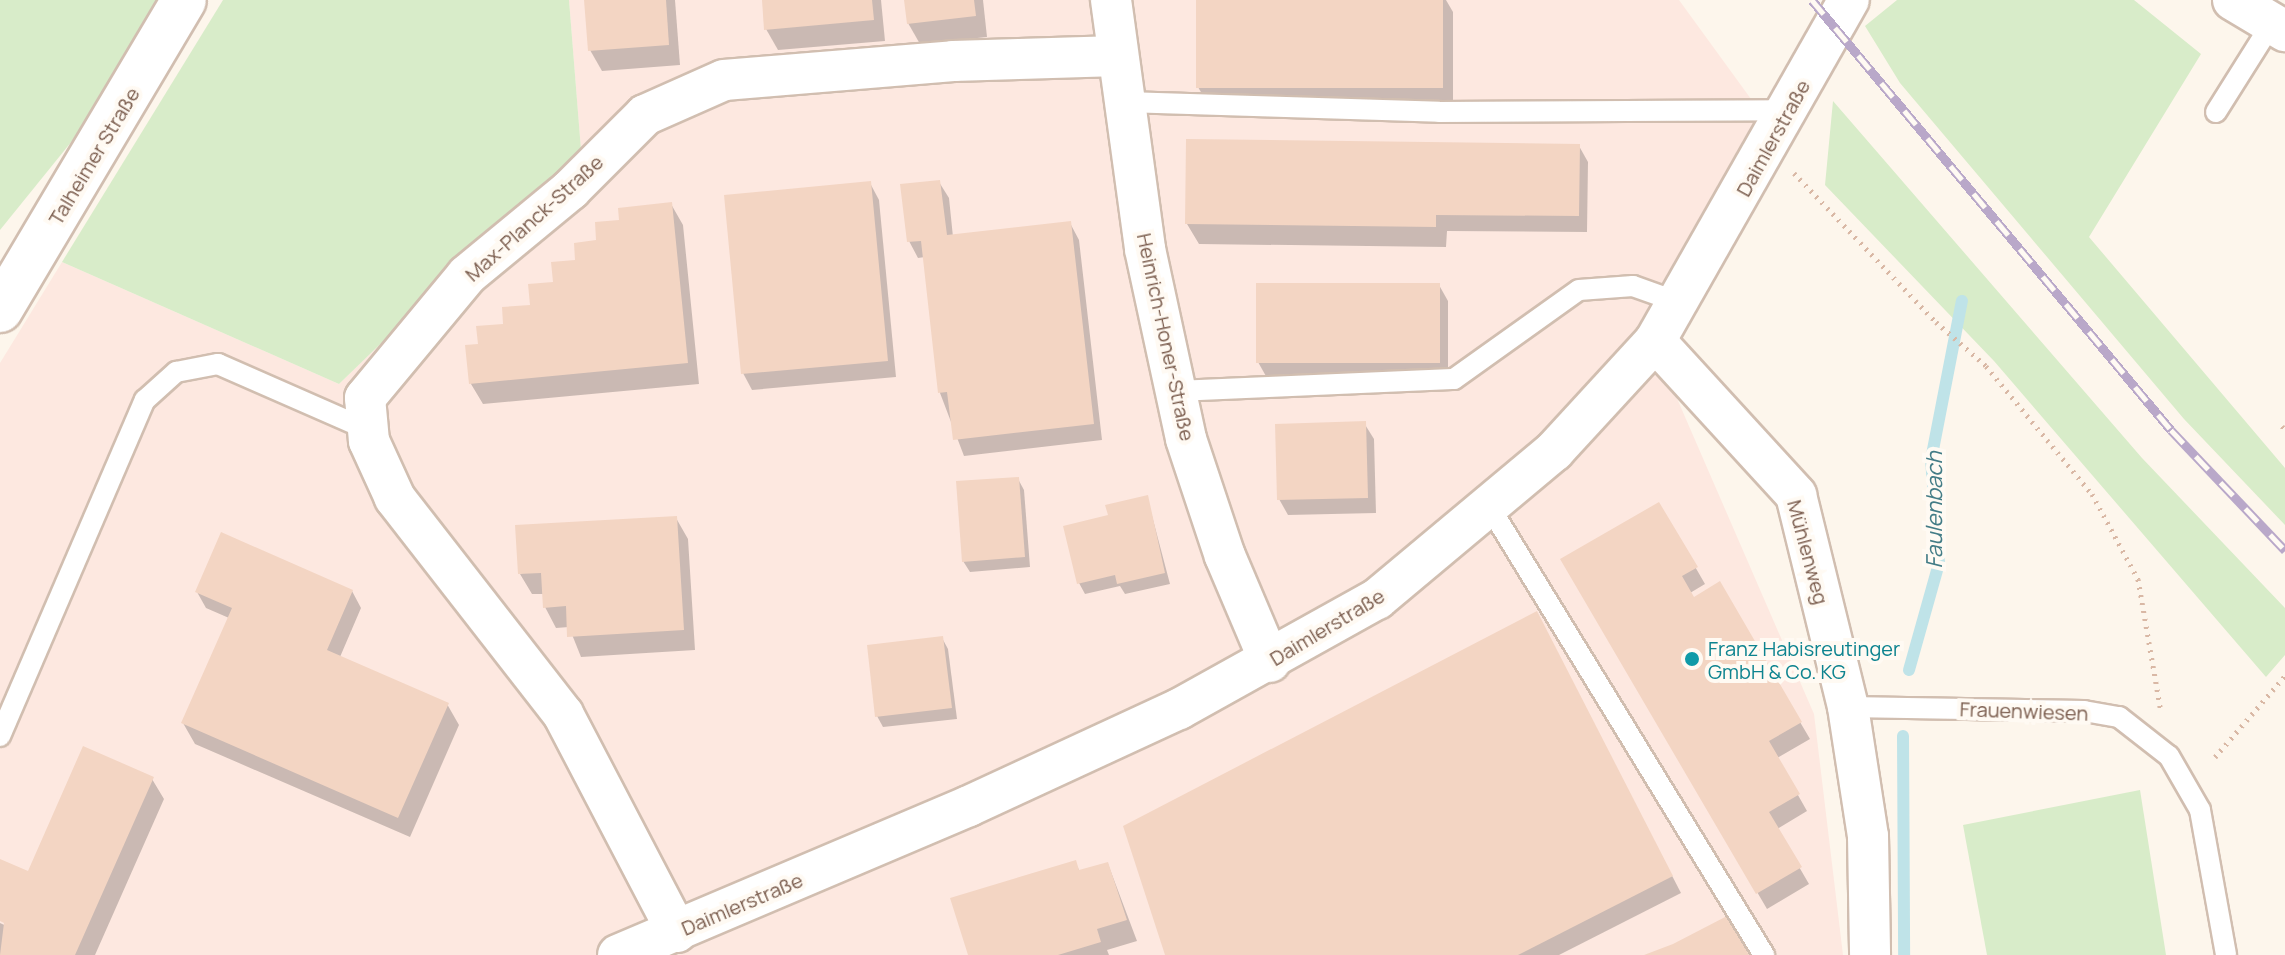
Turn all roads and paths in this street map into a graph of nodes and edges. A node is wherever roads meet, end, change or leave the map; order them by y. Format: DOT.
graph roads {
  1 [pos="184,0"];
  2 [pos="1111,0"];
  3 [pos="1849,0"];
  4 [pos="2233,0"];
  5 [pos="2278,27"];
  6 [pos="1118,56"];
  7 [pos="1125,102"];
  8 [pos="1790,110"];
  9 [pos="2216,112"];
  10 [pos="1770,147"];
  11 [pos="1678,302"];
  12 [pos="0,310"];
  13 [pos="1655,341"];
  14 [pos="1175,391"];
  15 [pos="368,430"];
  16 [pos="1489,506"];
  17 [pos="1270,662"];
  18 [pos="2285,676"];
  19 [pos="1848,707"];
  20 [pos="0,736"];
  21 [pos="2169,756"];
  22 [pos="2215,757"];
  23 [pos="677,932"];
  24 [pos="618,955"];
  25 [pos="1764,955"];
  26 [pos="1870,955"];
  27 [pos="2226,955"];
  1 -- 12 [label="street, Talheimer Straße"];
  2 -- 6 [label="street, Heinrich-Honer-Straße"];
  3 -- 8 [label="street, Daimlerstraße"];
  4 -- 5 [label="street"];
  5 -- 9 [label="lane"];
  6 -- 7 [label="street, Heinrich-Honer-Straße"];
  6 -- 15 [label="street, Max-Planck-Straße"];
  7 -- 8 [label="lane"];
  7 -- 14 [label="street, Heinrich-Honer-Straße"];
  8 -- 10 [label="street, Daimlerstraße"];
  10 -- 11 [label="street, Daimlerstraße"];
  10 -- 21 [label="path"];
  11 -- 13 [label="street, Daimlerstraße"];
  11 -- 14 [label="lane"];
  13 -- 16 [label="street, Daimlerstraße"];
  13 -- 19 [label="street, Mühlenweg"];
  14 -- 17 [label="street, Heinrich-Honer-Straße"];
  15 -- 20 [label="lane"];
  15 -- 23 [label="street, Max-Planck-Straße"];
  16 -- 17 [label="street, Daimlerstraße"];
  16 -- 25 [label="lane"];
  17 -- 23 [label="street, Daimlerstraße"];
  18 -- 22 [label="path"];
  19 -- 21 [label="lane, Frauenwiesen"];
  19 -- 26 [label="street, Mühlenweg"];
  21 -- 27 [label="lane, Frauenwiesen"];
  23 -- 24 [label="street, Daimlerstraße"];
}
